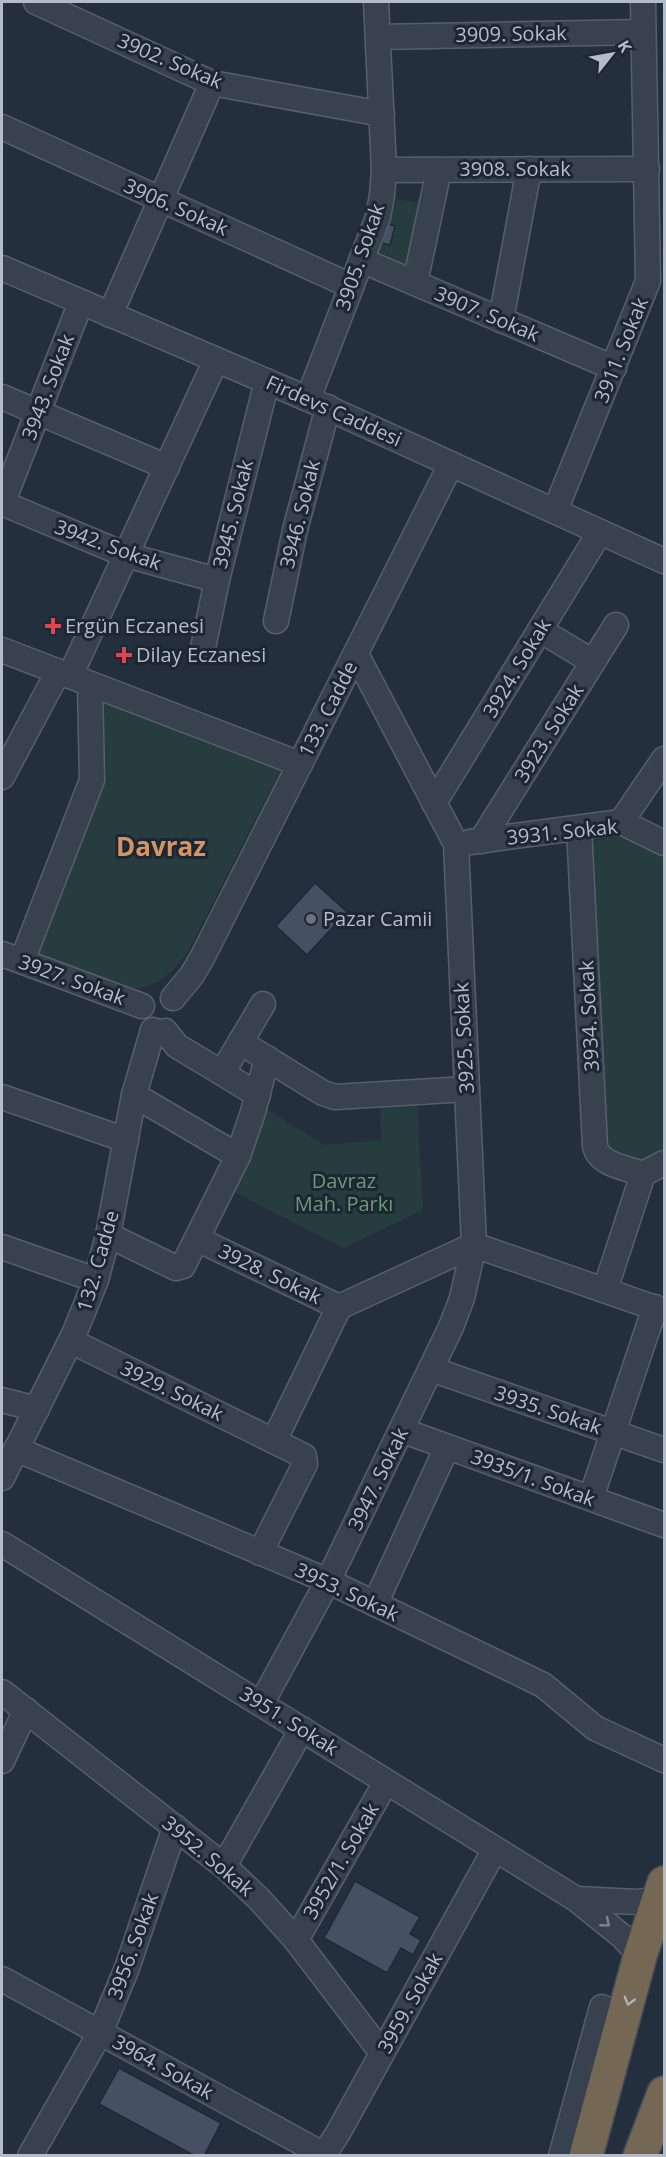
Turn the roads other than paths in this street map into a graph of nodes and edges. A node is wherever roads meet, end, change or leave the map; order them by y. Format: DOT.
graph roads {
  1 [pos="36,2"];
  2 [pos="376,2"];
  3 [pos="643,2"];
  4 [pos="644,32"];
  5 [pos="378,37"];
  6 [pos="212,83"];
  7 [pos="655,92"];
  8 [pos="382,114"];
  9 [pos="2,127"];
  10 [pos="530,169"];
  11 [pos="647,169"];
  12 [pos="384,170"];
  13 [pos="439,170"];
  14 [pos="160,199"];
  15 [pos="361,260"];
  16 [pos="2,268"];
  17 [pos="415,283"];
  18 [pos="351,286"];
  19 [pos="655,291"];
  20 [pos="81,302"];
  21 [pos="110,315"];
  22 [pos="501,320"];
  23 [pos="216,360"];
  24 [pos="614,368"];
  25 [pos="267,381"];
  26 [pos="2,397"];
  27 [pos="318,403"];
  28 [pos="38,412"];
  29 [pos="451,464"];
  30 [pos="167,467"];
  31 [pos="2,504"];
  32 [pos="555,512"];
  33 [pos="600,532"];
  34 [pos="126,555"];
  35 [pos="664,561"];
  36 [pos="217,580"];
  37 [pos="276,621"];
  38 [pos="616,625"];
  39 [pos="540,630"];
  40 [pos="203,648"];
  41 [pos="2,650"];
  42 [pos="356,654"];
  43 [pos="593,662"];
  44 [pos="73,677"];
  45 [pos="664,759"];
  46 [pos="300,764"];
  47 [pos="2,777"];
  48 [pos="434,803"];
  49 [pos="621,822"];
  50 [pos="579,828"];
  51 [pos="481,841"];
  52 [pos="664,843"];
  53 [pos="456,844"];
  54 [pos="12,958"];
  55 [pos="173,998"];
  56 [pos="263,1004"];
  57 [pos="142,1006"];
  58 [pos="159,1030"];
  59 [pos="240,1042"];
  60 [pos="267,1058"];
  61 [pos="222,1073"];
  62 [pos="467,1089"];
  63 [pos="134,1095"];
  64 [pos="258,1095"];
  65 [pos="2,1097"];
  66 [pos="126,1140"];
  67 [pos="238,1155"];
  68 [pos="654,1168"];
  69 [pos="108,1235"];
  70 [pos="197,1239"];
  71 [pos="474,1245"];
  72 [pos="2,1247"];
  73 [pos="96,1280"];
  74 [pos="604,1290"];
  75 [pos="339,1307"];
  76 [pos="660,1309"];
  77 [pos="71,1341"];
  78 [pos="431,1369"];
  79 [pos="2,1400"];
  80 [pos="37,1409"];
  81 [pos="401,1430"];
  82 [pos="613,1432"];
  83 [pos="274,1441"];
  84 [pos="447,1447"];
  85 [pos="16,1449"];
  86 [pos="664,1450"];
  87 [pos="2,1478"];
  88 [pos="591,1498"];
  89 [pos="664,1525"];
  90 [pos="2,1544"];
  91 [pos="260,1553"];
  92 [pos="328,1581"];
  93 [pos="375,1604"];
  94 [pos="2,1692"];
  95 [pos="261,1704"];
  96 [pos="26,1710"];
  97 [pos="302,1729"];
  98 [pos="664,1760"];
  99 [pos="2,1761"];
  100 [pos="386,1782"];
  101 [pos="175,1827"];
  102 [pos="495,1849"];
  103 [pos="224,1866"];
  104 [pos="662,1894"];
  105 [pos="576,1899"];
  106 [pos="296,1940"];
  107 [pos="652,1960"];
  108 [pos="2,1979"];
  109 [pos="602,2007"];
  110 [pos="100,2032"];
  111 [pos="382,2053"];
  112 [pos="664,2093"];
  113 [pos="324,2155"];
  114 [pos="30,2156"];
  115 [pos="561,2156"];
  116 [pos="586,2156"];
  117 [pos="640,2156"];
  1 -- 6 [label="street, 3902. Sokak"];
  2 -- 5 [label="street, 3905. Sokak"];
  3 -- 4 [label="street, 3911. Sokak"];
  4 -- 5 [label="street, 3909. Sokak"];
  4 -- 7 [label="street, 3911. Sokak"];
  5 -- 8 [label="street, 3905. Sokak"];
  6 -- 8 [label="street, 3902. Sokak"];
  6 -- 14 [label="street"];
  7 -- 11 [label="street, 3911. Sokak"];
  8 -- 12 [label="street, 3905. Sokak"];
  9 -- 14 [label="street, 3906. Sokak"];
  10 -- 11 [label="street, 3908. Sokak"];
  10 -- 13 [label="street, 3908. Sokak"];
  10 -- 22 [label="street"];
  11 -- 19 [label="street, 3911. Sokak"];
  12 -- 13 [label="street, 3908. Sokak"];
  12 -- 15 [label="street, 3905. Sokak"];
  13 -- 17 [label="street"];
  14 -- 18 [label="street, 3906. Sokak"];
  14 -- 21 [label="street"];
  15 -- 17 [label="street, 3907. Sokak"];
  15 -- 18 [label="street, 3905. Sokak"];
  16 -- 20 [label="street, Firdevs Caddesi"];
  17 -- 22 [label="street, 3907. Sokak"];
  18 -- 27 [label="street, 3905. Sokak"];
  19 -- 24 [label="street, 3911. Sokak"];
  20 -- 21 [label="street, Firdevs Caddesi"];
  20 -- 28 [label="street, 3943. Sokak"];
  21 -- 23 [label="street, Firdevs Caddesi"];
  22 -- 24 [label="street, 3907. Sokak"];
  23 -- 25 [label="street, Firdevs Caddesi"];
  23 -- 30 [label="street"];
  24 -- 32 [label="street, 3911. Sokak"];
  25 -- 27 [label="street, Firdevs Caddesi"];
  25 -- 36 [label="street, 3945. Sokak"];
  26 -- 28 [label="street"];
  27 -- 29 [label="street, Firdevs Caddesi"];
  27 -- 37 [label="street, 3946. Sokak"];
  28 -- 30 [label="street"];
  28 -- 31 [label="street, 3943. Sokak"];
  29 -- 32 [label="street, Firdevs Caddesi"];
  29 -- 42 [label="street, 133. Cadde"];
  30 -- 34 [label="street"];
  31 -- 34 [label="street, 3942. Sokak"];
  32 -- 33 [label="street, Firdevs Caddesi"];
  33 -- 35 [label="street, Firdevs Caddesi"];
  33 -- 39 [label="street, 3924. Sokak"];
  34 -- 36 [label="street, 3942. Sokak"];
  34 -- 44 [label="street"];
  36 -- 40 [label="street, 3945. Sokak"];
  38 -- 43 [label="street, 3923. Sokak"];
  39 -- 43 [label="street"];
  39 -- 48 [label="street, 3924. Sokak"];
  41 -- 44 [label="street, 133. Cadde"];
  42 -- 46 [label="street, 133. Cadde"];
  42 -- 48 [label="street, 3925. Sokak"];
  43 -- 51 [label="street, 3923. Sokak"];
  44 -- 46 [label="street, 133. Cadde"];
  44 -- 47 [label="street"];
  44 -- 54 [label="street"];
  45 -- 49 [label="street"];
  46 -- 55 [label="street"];
  48 -- 53 [label="street, 3925. Sokak"];
  49 -- 50 [label="street, 3931. Sokak"];
  49 -- 52 [label="street, 3931. Sokak"];
  50 -- 51 [label="street, 3931. Sokak"];
  50 -- 68 [label="street, 3934. Sokak"];
  51 -- 53 [label="street, 3931. Sokak"];
  53 -- 62 [label="street, 3925. Sokak"];
  54 -- 57 [label="street, 3927. Sokak"];
  55 -- 57 [label="street"];
  55 -- 58 [label="street"];
  56 -- 59 [label="street"];
  57 -- 58 [label="street"];
  58 -- 61 [label="street"];
  58 -- 63 [label="street, 132. Cadde"];
  59 -- 60 [label="street"];
  59 -- 61 [label="street"];
  60 -- 62 [label="street"];
  60 -- 64 [label="street, 3928. Sokak"];
  61 -- 64 [label="street"];
  62 -- 71 [label="street, 3925. Sokak"];
  63 -- 66 [label="street, 132. Cadde"];
  63 -- 67 [label="street"];
  64 -- 67 [label="street, 3928. Sokak"];
  65 -- 66 [label="street"];
  66 -- 69 [label="street, 132. Cadde"];
  67 -- 70 [label="street, 3928. Sokak"];
  68 -- 74 [label="street"];
  69 -- 70 [label="street, 3928. Sokak"];
  69 -- 73 [label="street, 132. Cadde"];
  70 -- 75 [label="street, 3928. Sokak"];
  71 -- 74 [label="street"];
  71 -- 75 [label="street, 3928. Sokak"];
  71 -- 78 [label="street, 3947. Sokak"];
  72 -- 73 [label="street"];
  73 -- 77 [label="street, 132. Cadde"];
  74 -- 76 [label="street"];
  75 -- 83 [label="street"];
  76 -- 82 [label="street"];
  77 -- 80 [label="street, 132. Cadde"];
  77 -- 83 [label="street, 3929. Sokak"];
  78 -- 81 [label="street, 3947. Sokak"];
  78 -- 82 [label="street, 3935. Sokak"];
  79 -- 80 [label="street"];
  80 -- 85 [label="street, 132. Cadde"];
  81 -- 84 [label="street, 3935/1. Sokak"];
  81 -- 92 [label="street, 3947. Sokak"];
  82 -- 86 [label="street, 3935. Sokak"];
  82 -- 88 [label="street"];
  83 -- 91 [label="street, 3929. Sokak"];
  84 -- 88 [label="street, 3935/1. Sokak"];
  84 -- 93 [label="street"];
  85 -- 87 [label="street, 132. Cadde"];
  85 -- 91 [label="street, 3953. Sokak"];
  88 -- 89 [label="street, 3935/1. Sokak"];
  90 -- 95 [label="street, 3951. Sokak"];
  91 -- 92 [label="street, 3953. Sokak"];
  92 -- 93 [label="street, 3953. Sokak"];
  92 -- 95 [label="street, 3947. Sokak"];
  93 -- 98 [label="street, 3953. Sokak"];
  94 -- 96 [label="street, 3952. Sokak"];
  95 -- 97 [label="street, 3951. Sokak"];
  96 -- 99 [label="street"];
  96 -- 101 [label="street, 3952. Sokak"];
  97 -- 100 [label="street, 3951. Sokak"];
  97 -- 103 [label="street"];
  100 -- 102 [label="street, 3951. Sokak"];
  100 -- 106 [label="street, 3952/1. Sokak"];
  101 -- 103 [label="street, 3952. Sokak"];
  101 -- 110 [label="street, 3956. Sokak"];
  102 -- 105 [label="street, 3951. Sokak"];
  102 -- 111 [label="street, 3959. Sokak"];
  103 -- 106 [label="street, 3952. Sokak"];
  104 -- 105 [label="street, 3951. Sokak"];
  104 -- 107 [label="highway"];
  105 -- 107 [label="street, 3951. Sokak, one-way"];
  106 -- 111 [label="street, 3952. Sokak"];
  107 -- 116 [label="highway, one-way"];
  108 -- 110 [label="street, 3964. Sokak"];
  109 -- 115 [label="street"];
  110 -- 113 [label="street, 3964. Sokak"];
  110 -- 114 [label="street, 3956. Sokak"];
  111 -- 113 [label="street, 3959. Sokak"];
  112 -- 117 [label="highway"];
}
